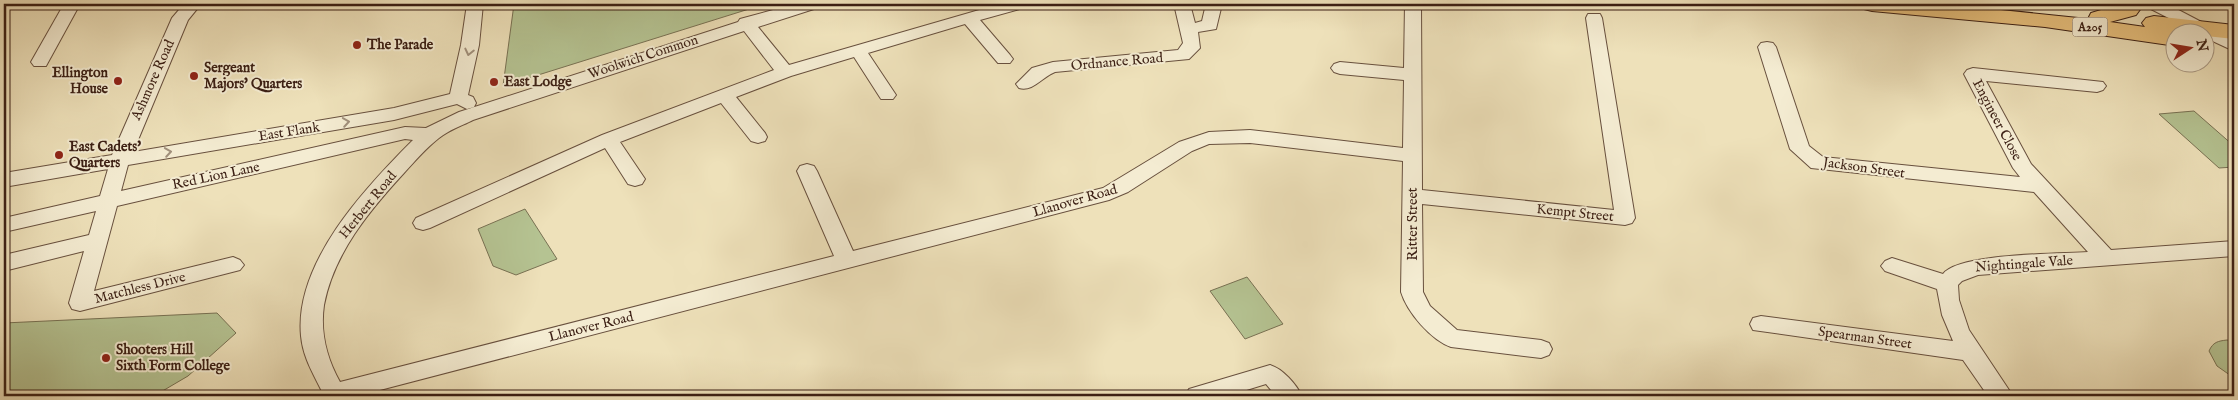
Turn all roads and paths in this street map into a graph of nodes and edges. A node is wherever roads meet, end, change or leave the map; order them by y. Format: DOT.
graph roads {
  1 [pos="72,4"];
  2 [pos="193,4"];
  3 [pos="475,4"];
  4 [pos="811,4"];
  5 [pos="1017,4"];
  6 [pos="1182,4"];
  7 [pos="1214,4"];
  8 [pos="1413,4"];
  9 [pos="1872,4"];
  10 [pos="2133,4"];
  11 [pos="2155,4"];
  12 [pos="2180,4"];
  13 [pos="969,18"];
  14 [pos="1594,18"];
  15 [pos="2099,18"];
  16 [pos="2045,20"];
  17 [pos="2182,22"];
  18 [pos="746,23"];
  19 [pos="1188,29"];
  20 [pos="2166,30"];
  21 [pos="2234,31"];
  22 [pos="2216,34"];
  23 [pos="2166,38"];
  24 [pos="2216,41"];
  25 [pos="1767,47"];
  26 [pos="2234,47"];
  27 [pos="858,50"];
  28 [pos="1004,59"];
  29 [pos="40,62"];
  30 [pos="1340,68"];
  31 [pos="785,72"];
  32 [pos="1414,75"];
  33 [pos="1025,84"];
  34 [pos="2097,86"];
  35 [pos="725,94"];
  36 [pos="887,95"];
  37 [pos="458,98"];
  38 [pos="466,116"];
  39 [pos="430,134"];
  40 [pos="758,137"];
  41 [pos="609,139"];
  42 [pos="1413,156"];
  43 [pos="120,160"];
  44 [pos="807,171"];
  45 [pos="635,179"];
  46 [pos="4,180"];
  47 [pos="2039,186"];
  48 [pos="1413,196"];
  49 [pos="108,200"];
  50 [pos="423,223"];
  51 [pos="4,225"];
  52 [pos="96,241"];
  53 [pos="2234,249"];
  54 [pos="2106,258"];
  55 [pos="847,261"];
  56 [pos="4,263"];
  57 [pos="233,265"];
  58 [pos="1892,266"];
  59 [pos="1947,284"];
  60 [pos="1761,324"];
  61 [pos="1541,349"];
  62 [pos="1969,352"];
  63 [pos="335,394"];
  64 [pos="1197,396"];
  65 [pos="1290,396"];
  66 [pos="2001,396"];
  1 -- 29 [label="street"];
  2 -- 43 [label="street, Ashmore Road"];
  3 -- 37 [label="street, one-way"];
  4 -- 18 [label="street, Woolwich Common"];
  5 -- 13 [label="street"];
  6 -- 19 [label="street, Ordnance Road"];
  7 -- 19 [label="street"];
  8 -- 32 [label="street, Ritter Street"];
  9 -- 16 [label="highway, A205"];
  10 -- 15 [label="highway"];
  11 -- 17 [label="street"];
  12 -- 21 [label="street"];
  13 -- 27 [label="street"];
  13 -- 28 [label="street"];
  14 -- 48 [label="street, Kempt Street"];
  15 -- 16 [label="highway, A205"];
  15 -- 20 [label="highway, A205"];
  16 -- 23 [label="highway, A205"];
  18 -- 31 [label="street"];
  18 -- 38 [label="street, Woolwich Common"];
  19 -- 33 [label="street, Ordnance Road"];
  21 -- 22 [label="highway, A205"];
  24 -- 26 [label="highway, A205"];
  25 -- 47 [label="street, Jackson Street"];
  27 -- 31 [label="street"];
  27 -- 36 [label="street"];
  30 -- 32 [label="street"];
  31 -- 35 [label="street"];
  32 -- 42 [label="street, Ritter Street"];
  34 -- 47 [label="street, Engineer Close"];
  35 -- 40 [label="street"];
  35 -- 41 [label="street"];
  37 -- 38 [label="street"];
  43 -- 37 [label="street, East Flank, one-way"];
  38 -- 39 [label="street, Woolwich Common"];
  39 -- 49 [label="street, Red Lion Lane"];
  39 -- 63 [label="street, Herbert Road"];
  41 -- 45 [label="street"];
  41 -- 50 [label="street"];
  42 -- 48 [label="street, Ritter Street"];
  42 -- 55 [label="street, Llanover Road"];
  43 -- 46 [label="street, East Flank"];
  43 -- 49 [label="street, Ashmore Road"];
  44 -- 55 [label="street"];
  47 -- 54 [label="street, Engineer Close"];
  48 -- 61 [label="street, Ritter Street"];
  49 -- 51 [label="street, Red Lion Lane"];
  49 -- 52 [label="street, Matchless Drive"];
  52 -- 56 [label="street"];
  52 -- 57 [label="street, Matchless Drive"];
  53 -- 54 [label="street, Nightingale Vale"];
  54 -- 59 [label="street, Nightingale Vale"];
  55 -- 63 [label="street, Llanover Road"];
  58 -- 59 [label="street"];
  59 -- 62 [label="street"];
  60 -- 62 [label="street, Spearman Street"];
  62 -- 66 [label="street"];
  64 -- 65 [label="street"];
}
